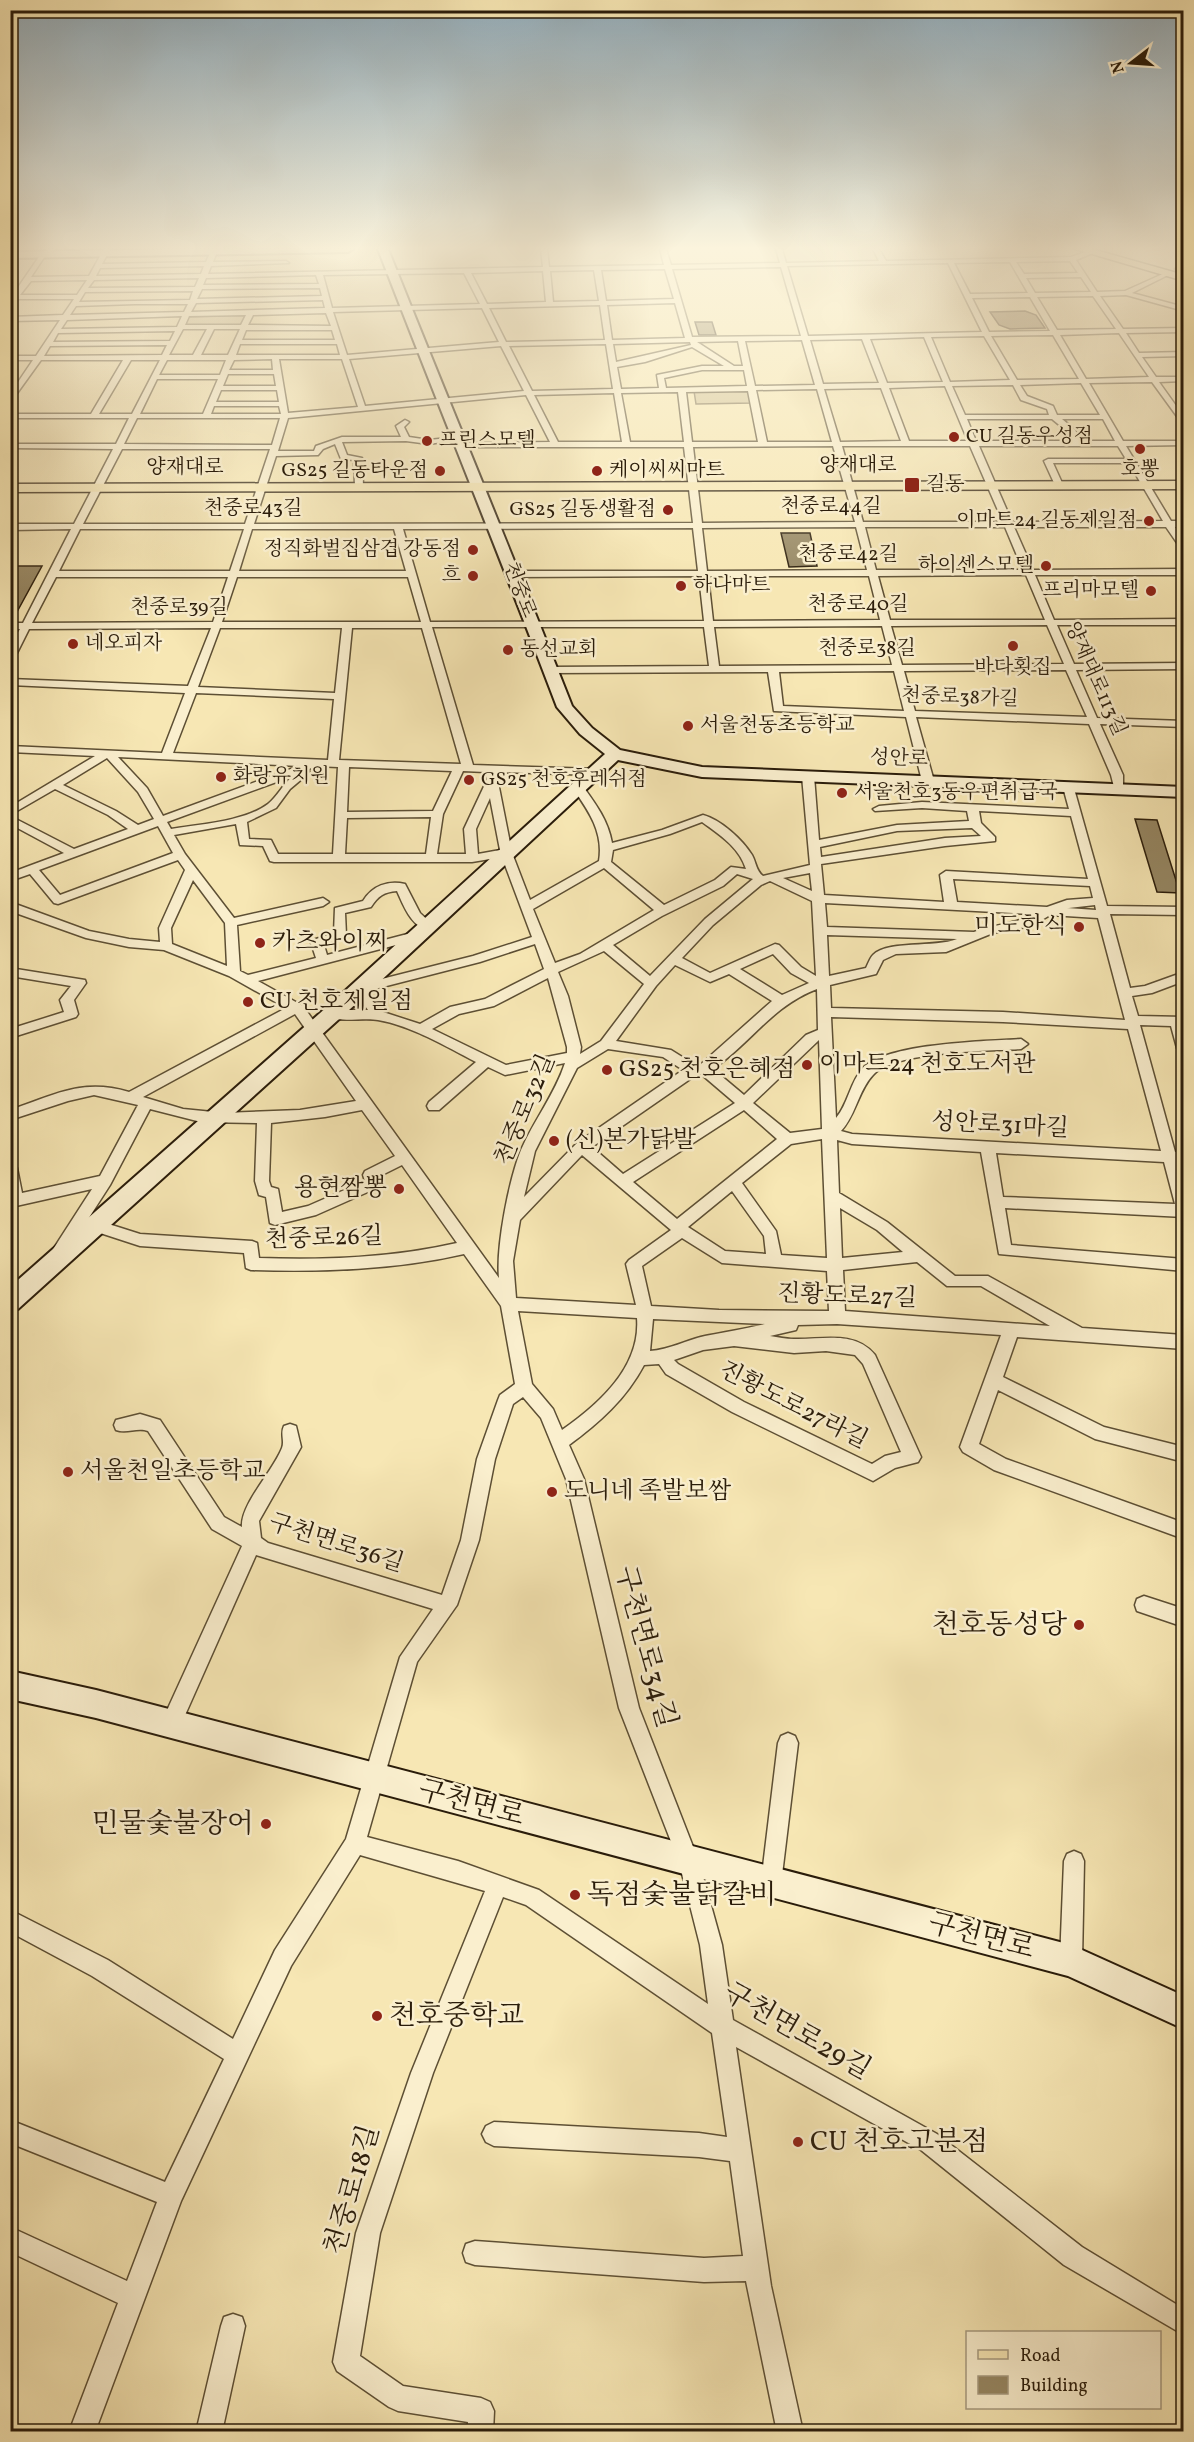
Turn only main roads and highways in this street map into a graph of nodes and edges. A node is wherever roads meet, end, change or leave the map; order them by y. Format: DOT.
graph roads {
  1 [pos="428,363"];
  2 [pos="1184,484"];
  3 [pos="480,486"];
  4 [pos="10,488"];
  5 [pos="615,754"];
  6 [pos="1184,792"];
  7 [pos="10,1302"];
  8 [pos="10,1685"];
  9 [pos="1184,2013"];
  1 -- 3 [label="main road, 천중로"];
  2 -- 3 [label="main road, 양재대로"];
  3 -- 4 [label="main road, 양재대로"];
  3 -- 5 [label="main road, 천중로"];
  5 -- 6 [label="main road, 성안로"];
  5 -- 7 [label="main road"];
  8 -- 9 [label="main road, 구천면로"];
}
